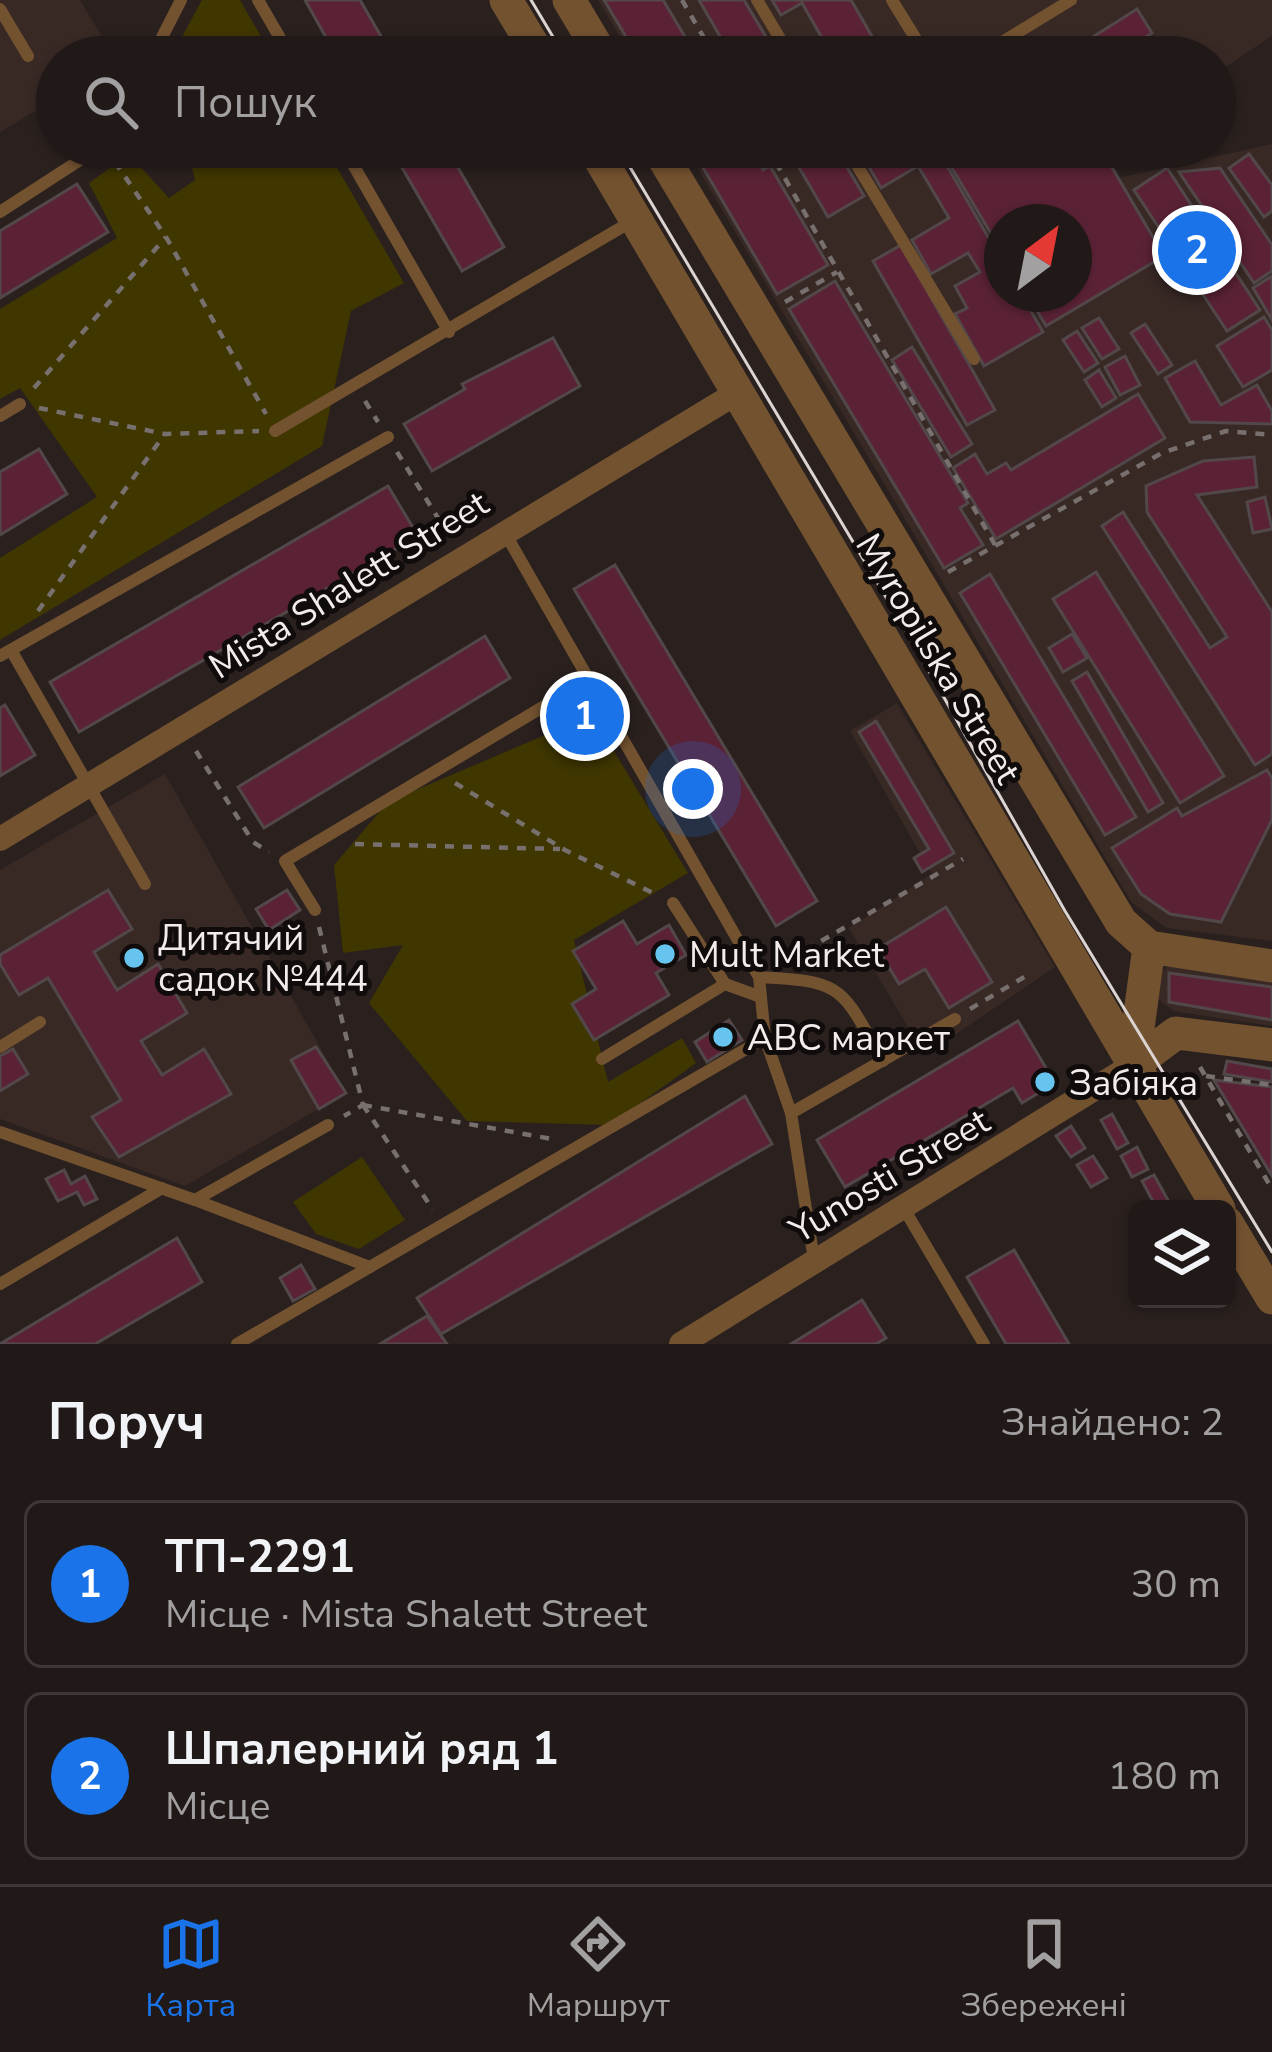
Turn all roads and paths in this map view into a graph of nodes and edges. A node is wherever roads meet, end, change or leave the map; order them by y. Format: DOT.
graph roads {
  1 [pos="181,0"];
  2 [pos="258,0"];
  3 [pos="506,0"];
  4 [pos="568,0"];
  5 [pos="682,0"];
  6 [pos="757,0"];
  7 [pos="892,0"];
  8 [pos="1071,0"];
  9 [pos="0,9"];
  10 [pos="163,36"];
  11 [pos="279,36"];
  12 [pos="527,36"];
  13 [pos="590,36"];
  14 [pos="703,36"];
  15 [pos="778,36"];
  16 [pos="914,36"];
  17 [pos="1012,36"];
  18 [pos="28,56"];
  19 [pos="70,168"];
  20 [pos="118,168"];
  21 [pos="355,168"];
  22 [pos="605,168"];
  23 [pos="670,168"];
  24 [pos="779,168"];
  25 [pos="859,168"];
  26 [pos="0,212"];
  27 [pos="635,219"];
  28 [pos="166,237"];
  29 [pos="837,272"];
  30 [pos="760,317"];
  31 [pos="449,332"];
  32 [pos="974,359"];
  33 [pos="356,386"];
  34 [pos="735,394"];
  35 [pos="20,404"];
  36 [pos="0,416"];
  37 [pos="275,431"];
  38 [pos="165,434"];
  39 [pos="1272,435"];
  40 [pos="388,437"];
  41 [pos="504,530"];
  42 [pos="995,545"];
  43 [pos="462,557"];
  44 [pos="922,586"];
  45 [pos="5,653"];
  46 [pos="592,677"];
  47 [pos="182,729"];
  48 [pos="435,771"];
  49 [pos="90,783"];
  50 [pos="0,839"];
  51 [pos="313,842"];
  52 [pos="566,850"];
  53 [pos="963,859"];
  54 [pos="285,861"];
  55 [pos="145,884"];
  56 [pos="673,903"];
  57 [pos="315,910"];
  58 [pos="1149,947"];
  59 [pos="1272,966"];
  60 [pos="1031,973"];
  61 [pos="760,977"];
  62 [pos="725,984"];
  63 [pos="761,997"];
  64 [pos="955,1018"];
  65 [pos="40,1022"];
  66 [pos="765,1038"];
  67 [pos="1272,1045"];
  68 [pos="0,1047"];
  69 [pos="602,1059"];
  70 [pos="883,1060"];
  71 [pos="1133,1065"];
  72 [pos="1200,1067"];
  73 [pos="1205,1076"];
  74 [pos="1272,1084"];
  75 [pos="363,1106"];
  76 [pos="791,1113"];
  77 [pos="328,1125"];
  78 [pos="0,1132"];
  79 [pos="582,1144"];
  80 [pos="162,1188"];
  81 [pos="1272,1189"];
  82 [pos="195,1200"];
  83 [pos="1214,1200"];
  84 [pos="903,1208"];
  85 [pos="443,1225"];
  86 [pos="1236,1238"];
  87 [pos="814,1262"];
  88 [pos="370,1267"];
  89 [pos="0,1284"];
  90 [pos="1272,1298"];
  91 [pos="981,1343"];
  92 [pos="237,1344"];
  93 [pos="681,1344"];
  1 -- 10 [label="lane"];
  2 -- 11 [label="lane"];
  3 -- 12 [label="street"];
  4 -- 13 [label="street"];
  5 -- 14 [label="path"];
  6 -- 15 [label="lane"];
  7 -- 16 [label="lane"];
  8 -- 17 [label="lane"];
  9 -- 18 [label="lane"];
  19 -- 26 [label="lane"];
  20 -- 28 [label="path"];
  21 -- 31 [label="lane"];
  22 -- 27 [label="street, Myropilska Street"];
  23 -- 30 [label="street, Myropilska Street"];
  24 -- 29 [label="path"];
  25 -- 32 [label="lane"];
  27 -- 31 [label="lane"];
  27 -- 34 [label="street, Myropilska Street"];
  28 -- 35 [label="path"];
  28 -- 37 [label="path"];
  29 -- 30 [label="path"];
  29 -- 42 [label="path"];
  30 -- 44 [label="street, Myropilska Street"];
  31 -- 33 [label="lane"];
  33 -- 37 [label="lane"];
  33 -- 40 [label="path"];
  34 -- 41 [label="street, Mista Shalett Street"];
  34 -- 71 [label="street, Myropilska Street"];
  35 -- 36 [label="lane"];
  35 -- 38 [label="path"];
  37 -- 38 [label="path"];
  38 -- 45 [label="path"];
  39 -- 42 [label="path"];
  40 -- 43 [label="path"];
  40 -- 45 [label="lane"];
  41 -- 43 [label="street, Mista Shalett Street"];
  41 -- 46 [label="lane"];
  42 -- 44 [label="path"];
  43 -- 47 [label="street, Mista Shalett Street"];
  44 -- 58 [label="street, Myropilska Street"];
  45 -- 49 [label="lane"];
  46 -- 48 [label="lane"];
  46 -- 61 [label="lane"];
  47 -- 49 [label="street, Mista Shalett Street"];
  47 -- 54 [label="path"];
  48 -- 51 [label="lane"];
  48 -- 52 [label="path"];
  49 -- 50 [label="street, Mista Shalett Street"];
  49 -- 55 [label="lane"];
  51 -- 52 [label="path"];
  51 -- 54 [label="lane"];
  52 -- 56 [label="path"];
  53 -- 61 [label="path"];
  54 -- 57 [label="lane"];
  56 -- 62 [label="lane"];
  57 -- 75 [label="path"];
  58 -- 59 [label="street"];
  58 -- 71 [label="street"];
  60 -- 64 [label="path"];
  61 -- 63 [label="lane"];
  61 -- 70 [label="lane"];
  62 -- 63 [label="lane"];
  62 -- 69 [label="lane"];
  63 -- 66 [label="lane"];
  64 -- 70 [label="lane"];
  65 -- 68 [label="lane"];
  66 -- 76 [label="lane"];
  66 -- 79 [label="lane"];
  67 -- 71 [label="street"];
  70 -- 76 [label="lane"];
  71 -- 83 [label="street, Myropilska Street"];
  71 -- 84 [label="street, Yunosti Street"];
  72 -- 73 [label="path"];
  73 -- 74 [label="path"];
  73 -- 81 [label="path"];
  75 -- 77 [label="path"];
  75 -- 79 [label="path"];
  75 -- 85 [label="path"];
  76 -- 87 [label="lane"];
  77 -- 82 [label="lane"];
  78 -- 80 [label="lane"];
  79 -- 85 [label="lane"];
  80 -- 82 [label="lane"];
  80 -- 89 [label="lane"];
  82 -- 88 [label="lane"];
  84 -- 87 [label="street, Yunosti Street"];
  84 -- 91 [label="lane"];
  85 -- 88 [label="lane"];
  86 -- 90 [label="street"];
  87 -- 93 [label="street, Yunosti Street"];
  88 -- 92 [label="lane"];
}
